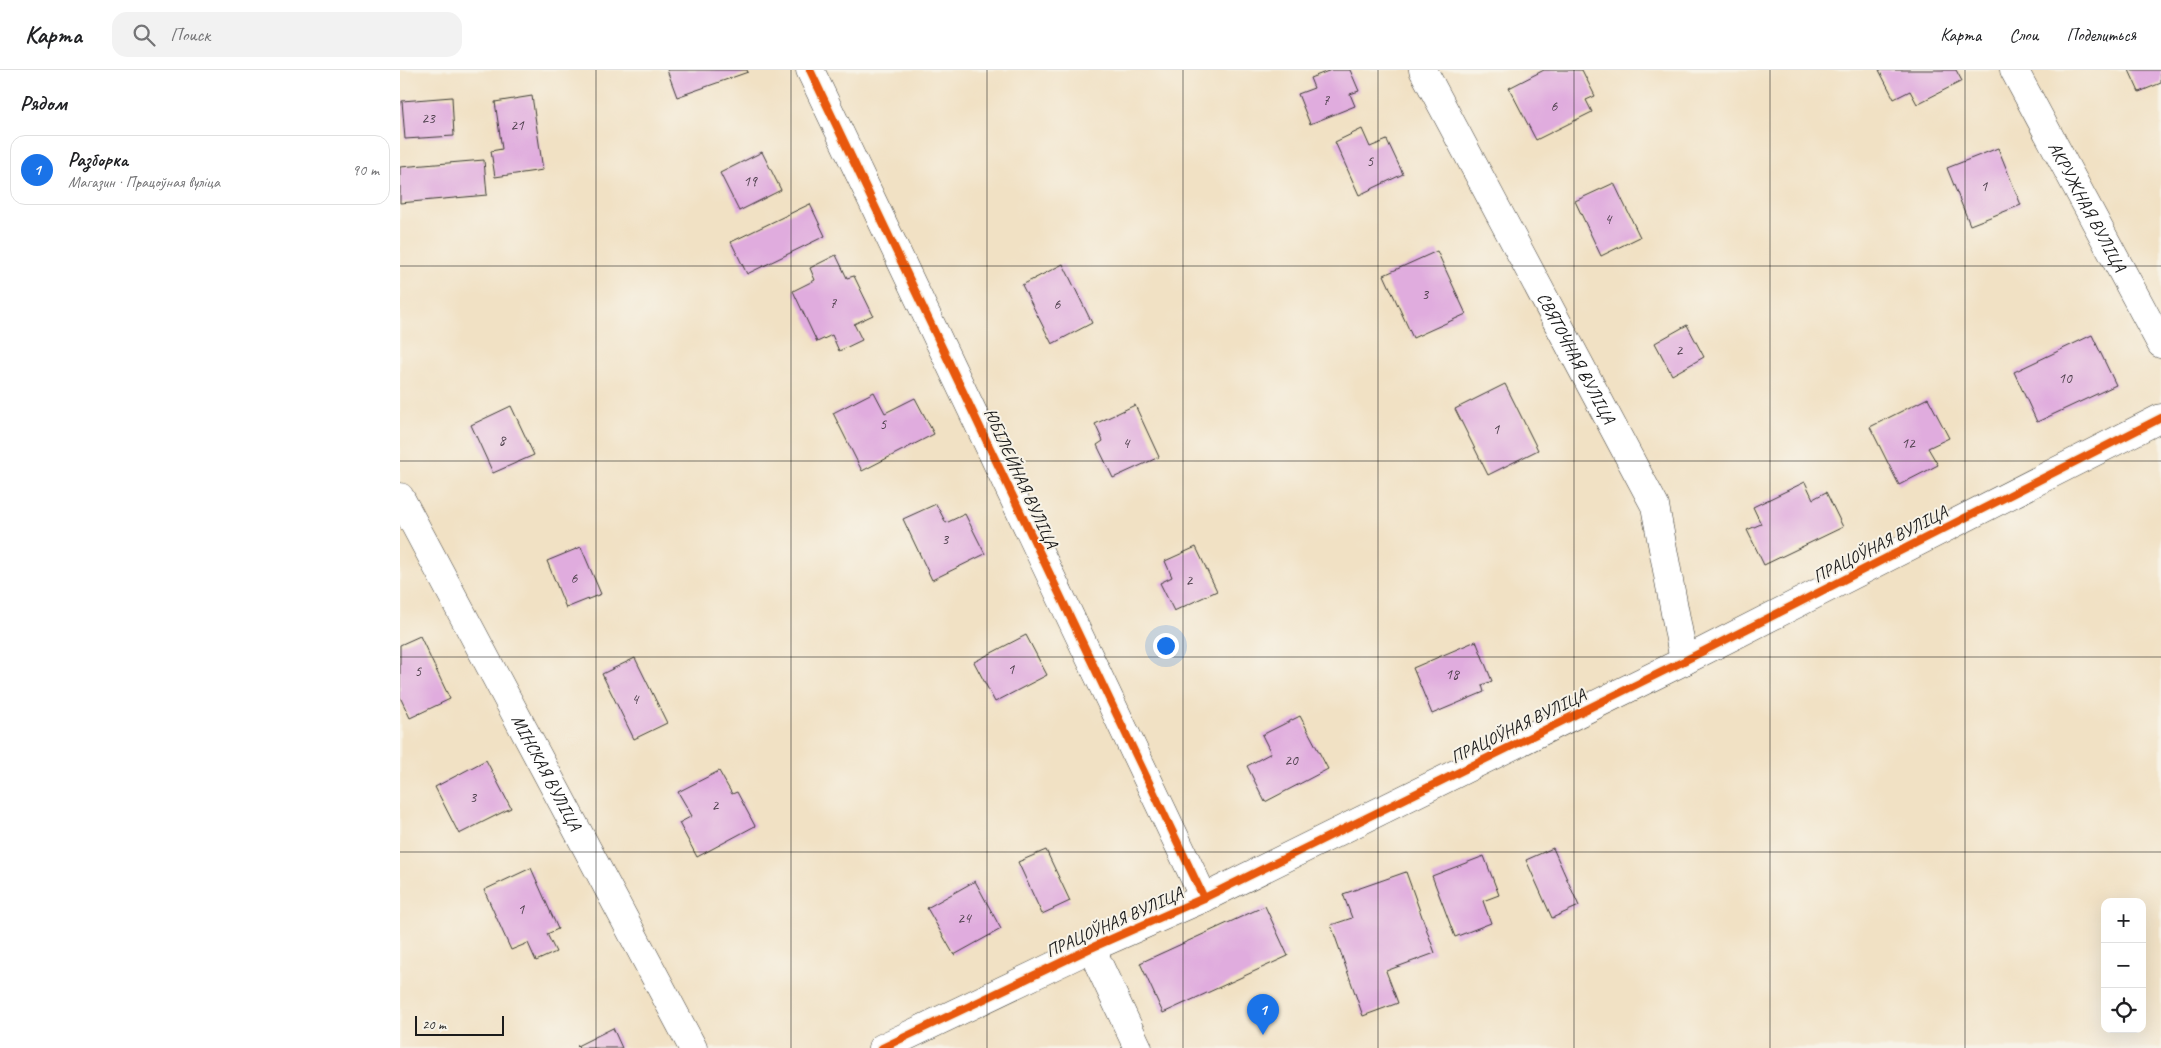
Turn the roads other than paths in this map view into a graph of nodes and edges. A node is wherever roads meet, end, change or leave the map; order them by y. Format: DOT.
graph roads {
  1 [pos="810,70"];
  2 [pos="1423,70"];
  3 [pos="2014,70"];
  4 [pos="2161,344"];
  5 [pos="2161,418"];
  6 [pos="400,498"];
  7 [pos="1684,661"];
  8 [pos="1204,898"];
  9 [pos="1091,948"];
  10 [pos="692,1048"];
  11 [pos="882,1048"];
  12 [pos="1138,1048"];
  1 -- 8 [label="street, ЮБІЛЕЙНАЯ ВУЛІЦА"];
  2 -- 7 [label="street, СВЯТОЧНАЯ ВУЛІЦА"];
  3 -- 4 [label="street, АКРУЖНАЯ ВУЛІЦА"];
  5 -- 7 [label="street, ПРАЦОЎНАЯ ВУЛІЦА"];
  6 -- 10 [label="street, МІНСКАЯ ВУЛІЦА"];
  7 -- 8 [label="street, ПРАЦОЎНАЯ ВУЛІЦА"];
  8 -- 9 [label="street, ПРАЦОЎНАЯ ВУЛІЦА"];
  9 -- 11 [label="street, ПРАЦОЎНАЯ ВУЛІЦА"];
  9 -- 12 [label="street"];
}
